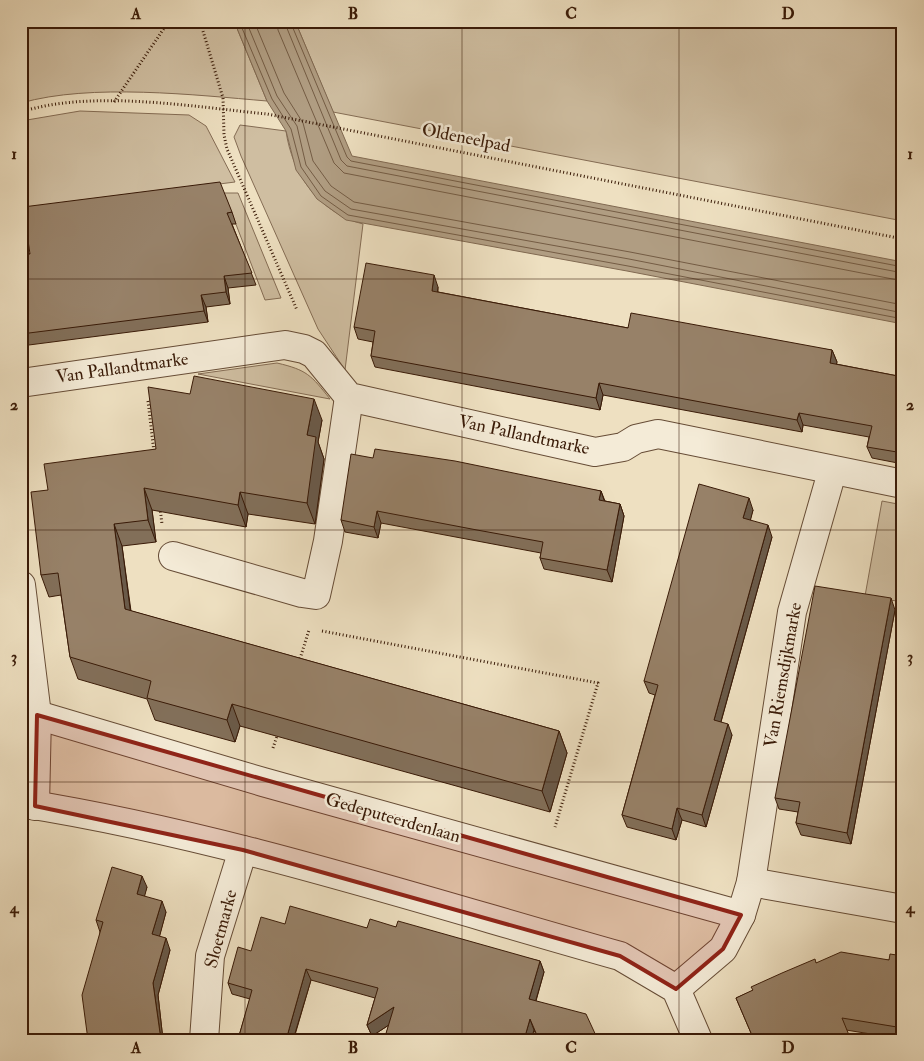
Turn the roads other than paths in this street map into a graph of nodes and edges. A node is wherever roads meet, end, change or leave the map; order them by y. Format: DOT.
graph roads {
  1 [pos="21,383"];
  2 [pos="349,397"];
  3 [pos="832,472"];
  4 [pos="903,484"];
  5 [pos="173,556"];
  6 [pos="21,585"];
  7 [pos="37,715"];
  8 [pos="28,804"];
  9 [pos="243,850"];
  10 [pos="751,882"];
  11 [pos="903,909"];
  12 [pos="741,915"];
  13 [pos="676,989"];
  14 [pos="204,1040"];
  15 [pos="698,1040"];
  1 -- 2 [label="street, Van Pallandtmarke"];
  2 -- 3 [label="street, Van Pallandtmarke"];
  2 -- 5 [label="street"];
  3 -- 4 [label="street, Van Pallandtmarke"];
  3 -- 10 [label="street, Van Riemsdijkmarke"];
  6 -- 7 [label="street"];
  7 -- 8 [label="street"];
  7 -- 12 [label="street, Gedeputeerdenlaan"];
  8 -- 9 [label="street"];
  9 -- 13 [label="street"];
  9 -- 14 [label="street, Sloetmarke"];
  10 -- 11 [label="street"];
  10 -- 12 [label="street, Van Riemsdijkmarke"];
  12 -- 13 [label="street"];
  13 -- 15 [label="street"];
}
